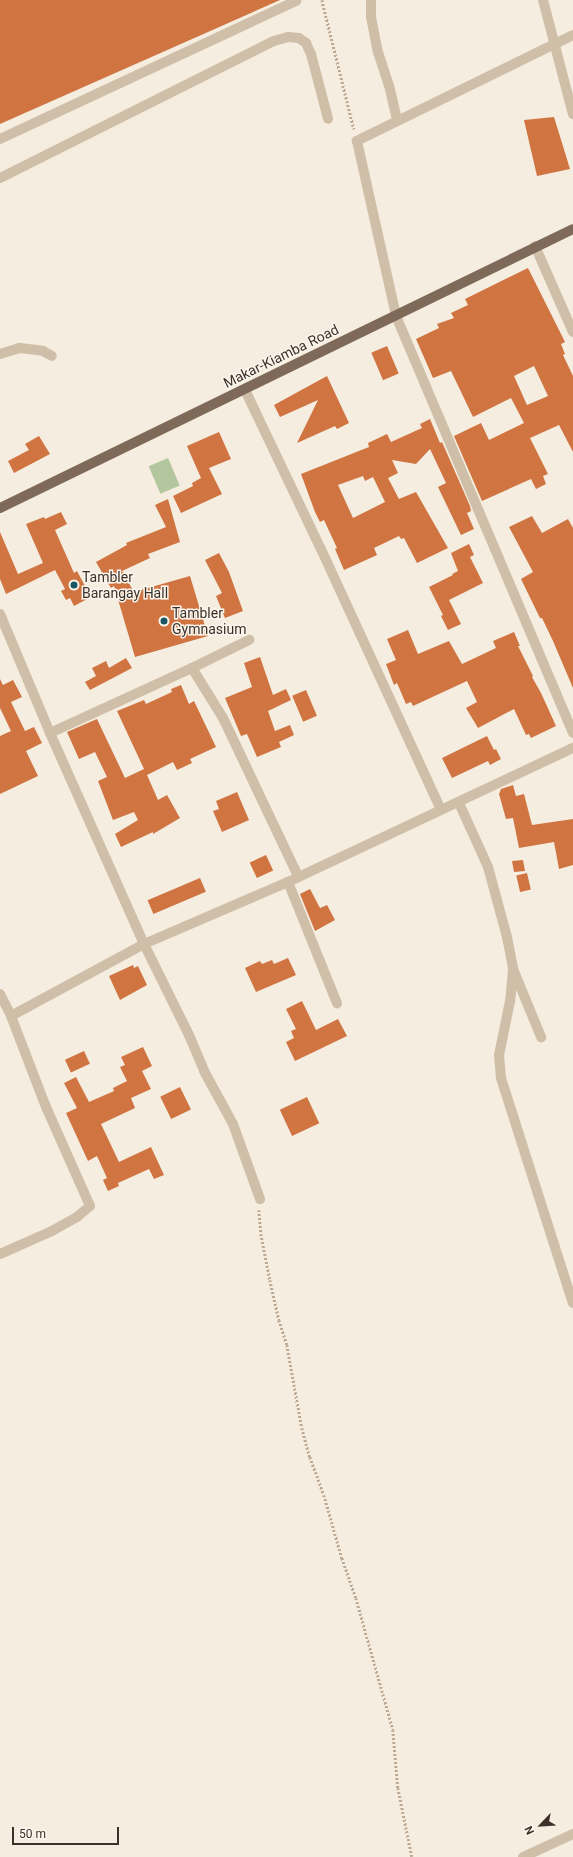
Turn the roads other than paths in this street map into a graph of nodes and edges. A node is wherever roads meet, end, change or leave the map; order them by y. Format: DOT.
graph roads {
  1 [pos="371,0"];
  2 [pos="543,0"];
  3 [pos="296,1"];
  4 [pos="573,35"];
  5 [pos="553,43"];
  6 [pos="573,114"];
  7 [pos="328,119"];
  8 [pos="397,120"];
  9 [pos="0,139"];
  10 [pos="0,178"];
  11 [pos="573,229"];
  12 [pos="536,246"];
  13 [pos="396,316"];
  14 [pos="573,332"];
  15 [pos="0,354"];
  16 [pos="52,356"];
  17 [pos="245,390"];
  18 [pos="0,508"];
  19 [pos="0,614"];
  20 [pos="249,640"];
  21 [pos="192,668"];
  22 [pos="50,733"];
  23 [pos="573,733"];
  24 [pos="573,748"];
  25 [pos="459,803"];
  26 [pos="441,810"];
  27 [pos="298,876"];
  28 [pos="288,882"];
  29 [pos="144,944"];
  30 [pos="513,969"];
  31 [pos="0,994"];
  32 [pos="337,1002"];
  33 [pos="11,1016"];
  34 [pos="541,1037"];
  35 [pos="260,1199"];
  36 [pos="0,1254"];
  37 [pos="573,1304"];
  38 [pos="573,1834"];
  39 [pos="522,1857"];
  1 -- 8 [label="street"];
  2 -- 5 [label="street"];
  3 -- 9 [label="street"];
  4 -- 5 [label="street"];
  5 -- 6 [label="street"];
  5 -- 8 [label="street"];
  7 -- 10 [label="street"];
  8 -- 13 [label="street"];
  11 -- 12 [label="main road, Makar-Kiamba Road"];
  12 -- 13 [label="main road, Makar-Kiamba Road"];
  12 -- 14 [label="street"];
  13 -- 17 [label="main road, Makar-Kiamba Road"];
  13 -- 23 [label="street"];
  15 -- 16 [label="street"];
  17 -- 18 [label="main road, Makar-Kiamba Road"];
  17 -- 26 [label="street"];
  19 -- 22 [label="street"];
  20 -- 21 [label="street"];
  21 -- 22 [label="street"];
  21 -- 27 [label="street"];
  22 -- 29 [label="street"];
  24 -- 25 [label="street"];
  25 -- 26 [label="street"];
  25 -- 30 [label="street"];
  26 -- 27 [label="street"];
  27 -- 28 [label="street"];
  28 -- 29 [label="street"];
  28 -- 32 [label="street"];
  29 -- 33 [label="street"];
  29 -- 35 [label="street"];
  30 -- 34 [label="street"];
  30 -- 37 [label="street"];
  31 -- 33 [label="street"];
  33 -- 36 [label="street"];
  38 -- 39 [label="street"];
}
